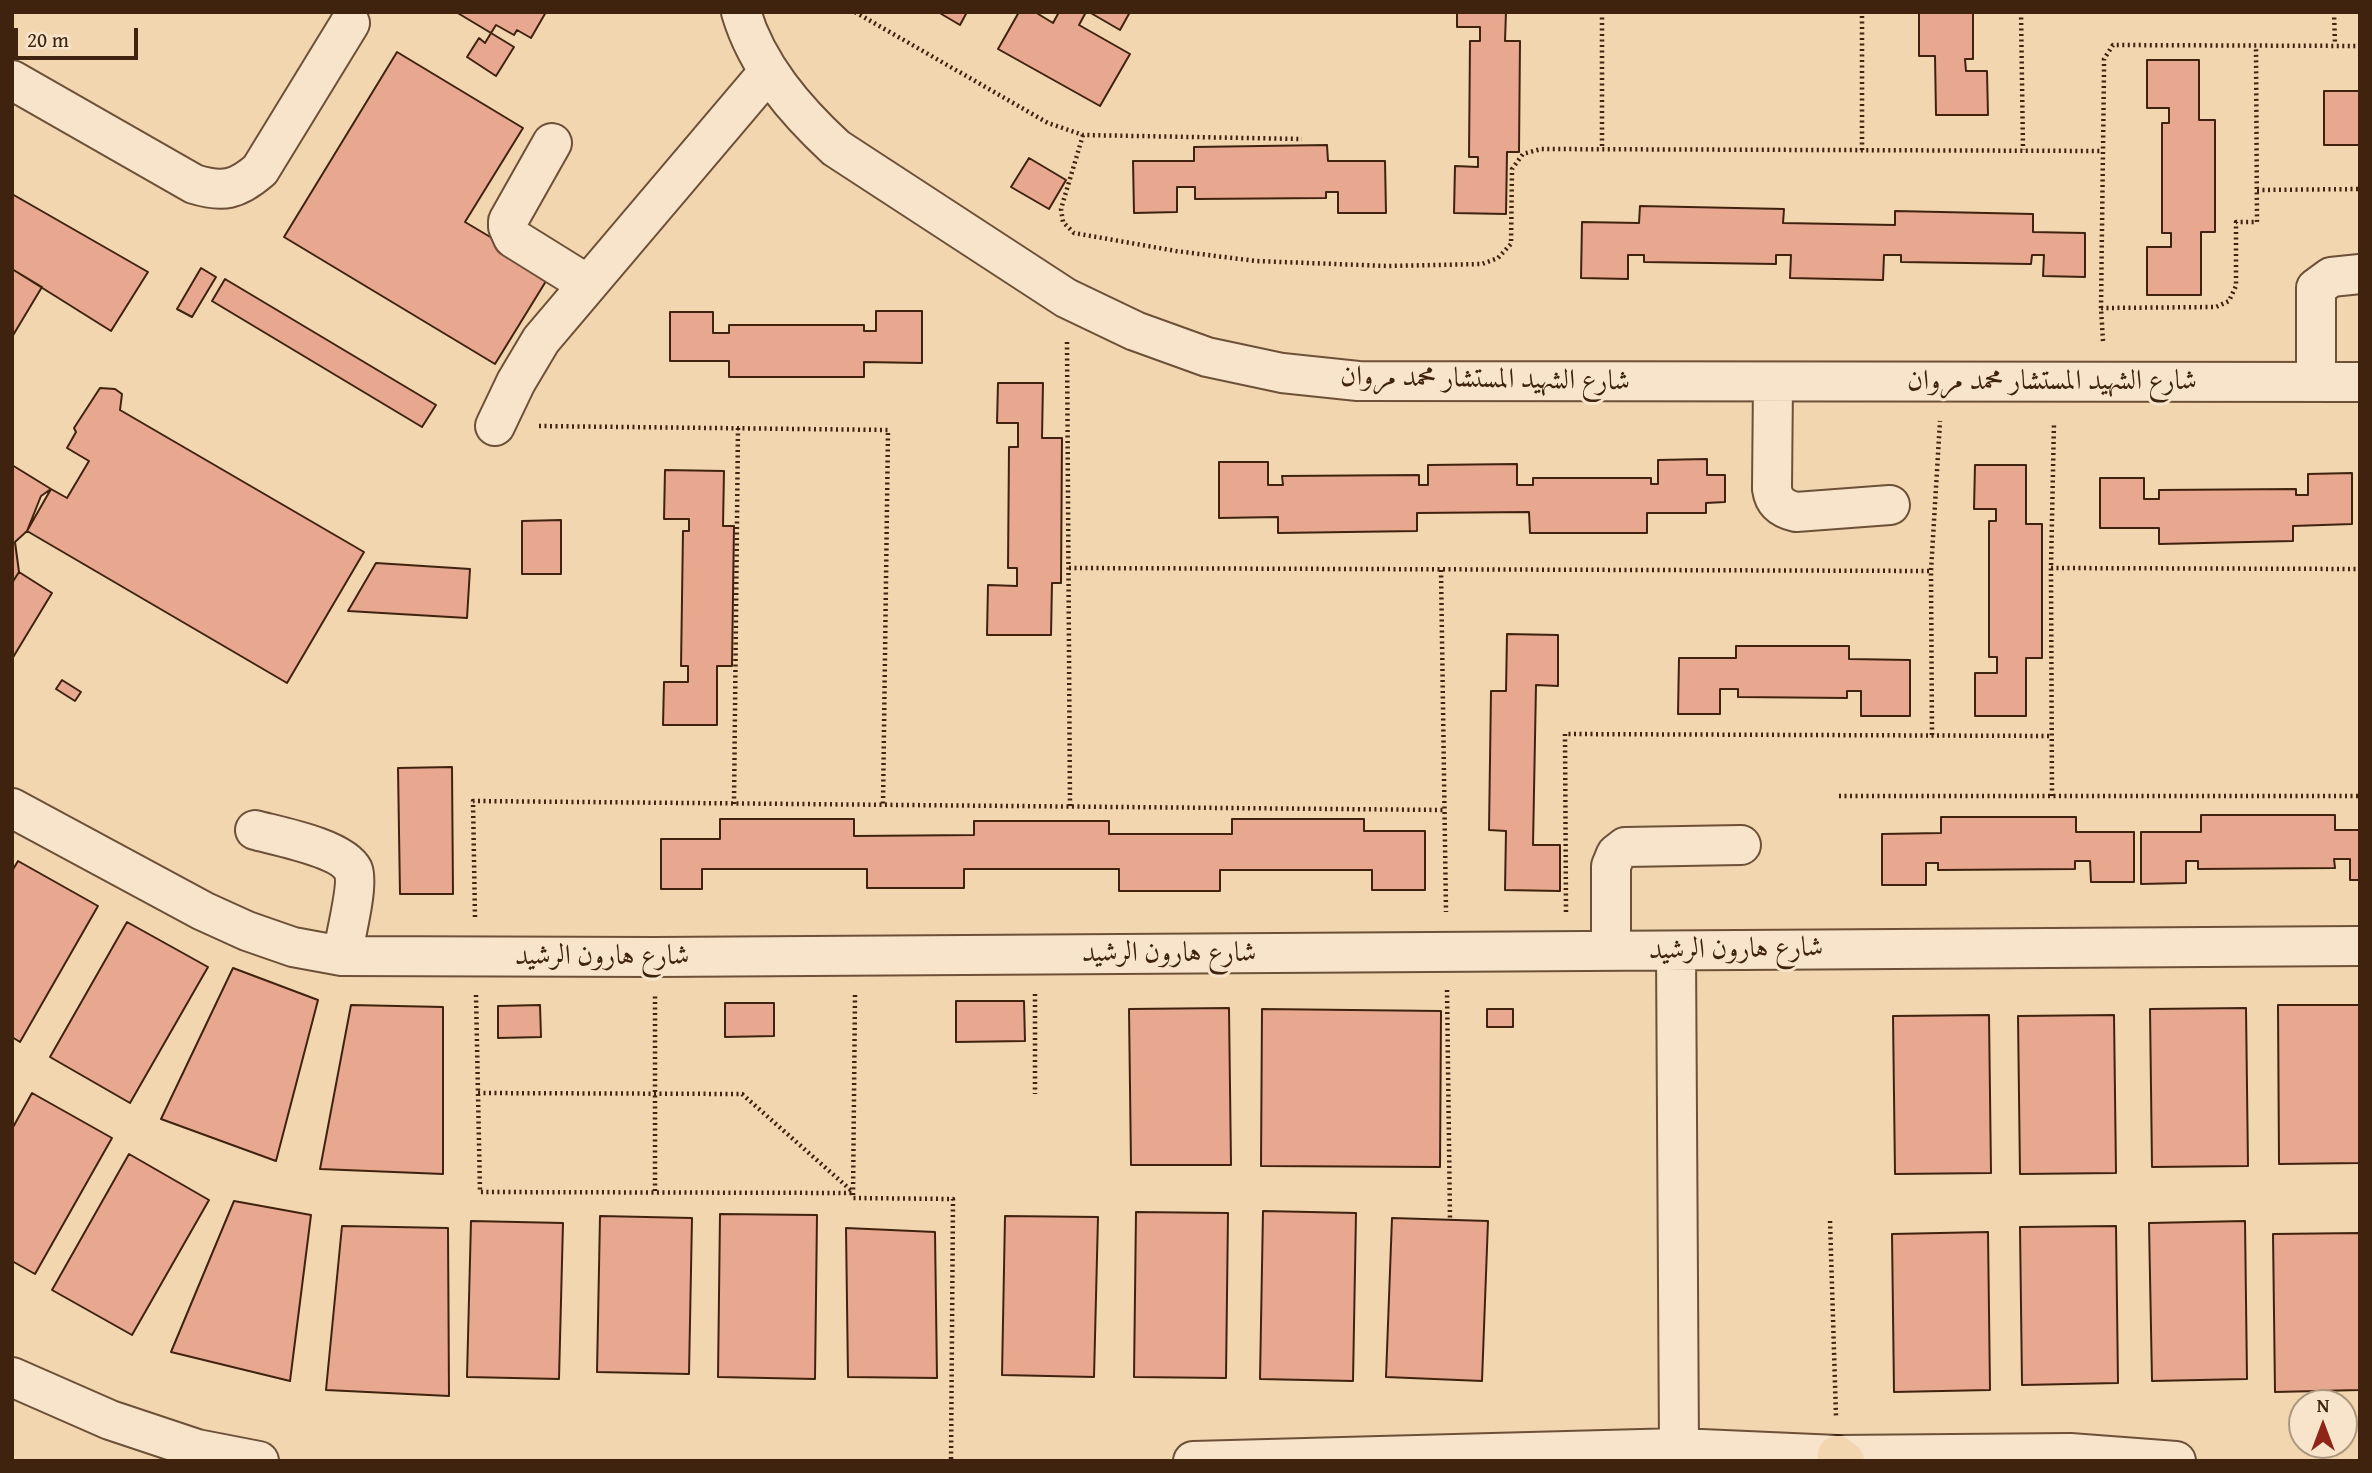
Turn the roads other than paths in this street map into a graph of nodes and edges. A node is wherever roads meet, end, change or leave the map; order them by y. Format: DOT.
graph roads {
  1 [pos="741,12"];
  2 [pos="350,23"];
  3 [pos="769,71"];
  4 [pos="12,80"];
  5 [pos="552,143"];
  6 [pos="2360,274"];
  7 [pos="587,284"];
  8 [pos="1773,382"];
  9 [pos="2316,382"];
  10 [pos="2360,382"];
  11 [pos="495,425"];
  12 [pos="1890,505"];
  13 [pos="12,808"];
  14 [pos="254,830"];
  15 [pos="1741,845"];
  16 [pos="2360,946"];
  17 [pos="1611,950"];
  18 [pos="1675,951"];
  19 [pos="342,956"];
  20 [pos="12,1377"];
  21 [pos="1679,1448"];
  22 [pos="1841,1458"];
  23 [pos="259,1461"];
  24 [pos="1193,1461"];
  25 [pos="2176,1461"];
  1 -- 3 [label="street, شارع الشهيد المستشار محمد مروان"];
  2 -- 4 [label="street"];
  3 -- 7 [label="street"];
  3 -- 8 [label="street, شارع الشهيد المستشار محمد مروان"];
  5 -- 7 [label="street"];
  6 -- 9 [label="street"];
  7 -- 11 [label="street"];
  8 -- 9 [label="street, شارع الشهيد المستشار محمد مروان"];
  8 -- 12 [label="street"];
  9 -- 10 [label="street, شارع الشهيد المستشار محمد مروان"];
  13 -- 19 [label="street, شارع هارون الرشيد"];
  14 -- 19 [label="street"];
  15 -- 17 [label="street"];
  16 -- 18 [label="street, شارع هارون الرشيد"];
  17 -- 18 [label="street, شارع هارون الرشيد"];
  17 -- 19 [label="street, شارع هارون الرشيد"];
  18 -- 21 [label="street"];
  20 -- 23 [label="street"];
  21 -- 22 [label="street"];
  21 -- 24 [label="street"];
  22 -- 25 [label="street"];
}
